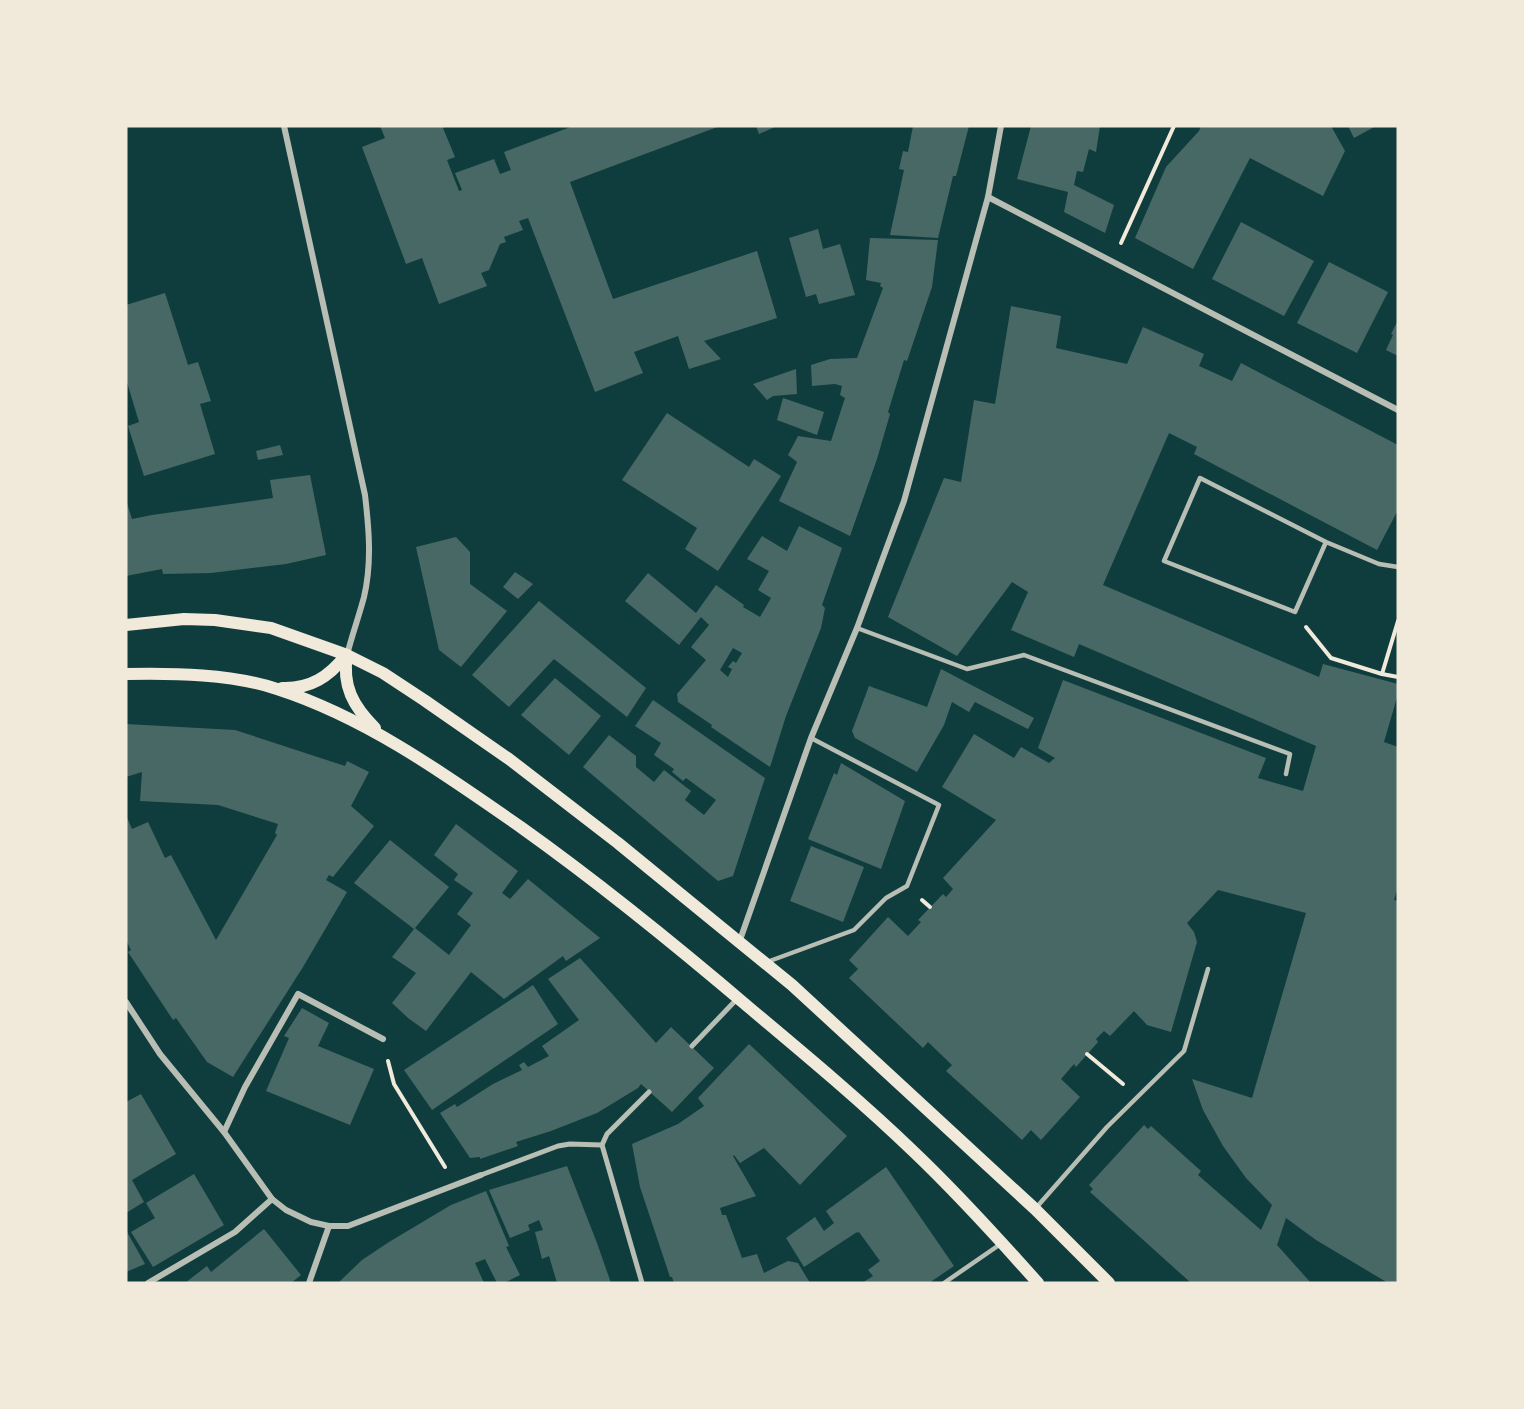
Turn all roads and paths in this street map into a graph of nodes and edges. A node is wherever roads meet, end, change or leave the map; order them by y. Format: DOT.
graph roads {
  1 [pos="284,126"];
  2 [pos="1001,126"];
  3 [pos="1174,126"];
  4 [pos="988,197"];
  5 [pos="1113,260"];
  6 [pos="1398,410"];
  7 [pos="1326,542"];
  8 [pos="1398,567"];
  9 [pos="1295,612"];
  10 [pos="1398,621"];
  11 [pos="126,625"];
  12 [pos="857,628"];
  13 [pos="347,655"];
  14 [pos="126,674"];
  15 [pos="1382,674"];
  16 [pos="1398,677"];
  17 [pos="275,688"];
  18 [pos="385,738"];
  19 [pos="811,738"];
  20 [pos="1286,774"];
  21 [pos="740,940"];
  22 [pos="765,962"];
  23 [pos="1208,969"];
  24 [pos="738,998"];
  25 [pos="126,1002"];
  26 [pos="382,1040"];
  27 [pos="692,1046"];
  28 [pos="649,1092"];
  29 [pos="224,1132"];
  30 [pos="602,1145"];
  31 [pos="481,1174"];
  32 [pos="456,1184"];
  33 [pos="272,1199"];
  34 [pos="1035,1209"];
  35 [pos="329,1226"];
  36 [pos="1002,1243"];
  37 [pos="148,1283"];
  38 [pos="309,1283"];
  39 [pos="642,1283"];
  40 [pos="944,1283"];
  41 [pos="1038,1283"];
  42 [pos="1109,1283"];
  1 -- 13 [label="street"];
  2 -- 4 [label="street"];
  3 -- 5 [label="path"];
  4 -- 5 [label="street"];
  4 -- 12 [label="street"];
  5 -- 6 [label="street"];
  7 -- 8 [label="lane"];
  7 -- 9 [label="lane"];
  7 -- 9 [label="lane"];
  9 -- 15 [label="path"];
  10 -- 15 [label="path"];
  11 -- 13 [label="main road"];
  12 -- 19 [label="street"];
  12 -- 20 [label="lane"];
  13 -- 17 [label="main road"];
  13 -- 18 [label="main road"];
  13 -- 21 [label="main road"];
  14 -- 17 [label="main road"];
  15 -- 16 [label="path"];
  17 -- 18 [label="main road"];
  18 -- 24 [label="main road"];
  19 -- 21 [label="street"];
  19 -- 22 [label="lane"];
  21 -- 22 [label="main road"];
  22 -- 34 [label="main road"];
  23 -- 34 [label="lane"];
  24 -- 27 [label="street"];
  24 -- 36 [label="main road"];
  25 -- 29 [label="street"];
  26 -- 29 [label="street"];
  26 -- 32 [label="path"];
  28 -- 30 [label="street"];
  29 -- 33 [label="street"];
  30 -- 31 [label="street"];
  30 -- 39 [label="street"];
  31 -- 32 [label="street"];
  32 -- 35 [label="street"];
  33 -- 35 [label="street"];
  33 -- 37 [label="street"];
  34 -- 42 [label="main road"];
  35 -- 38 [label="street"];
  36 -- 40 [label="lane"];
  36 -- 41 [label="main road"];
}
